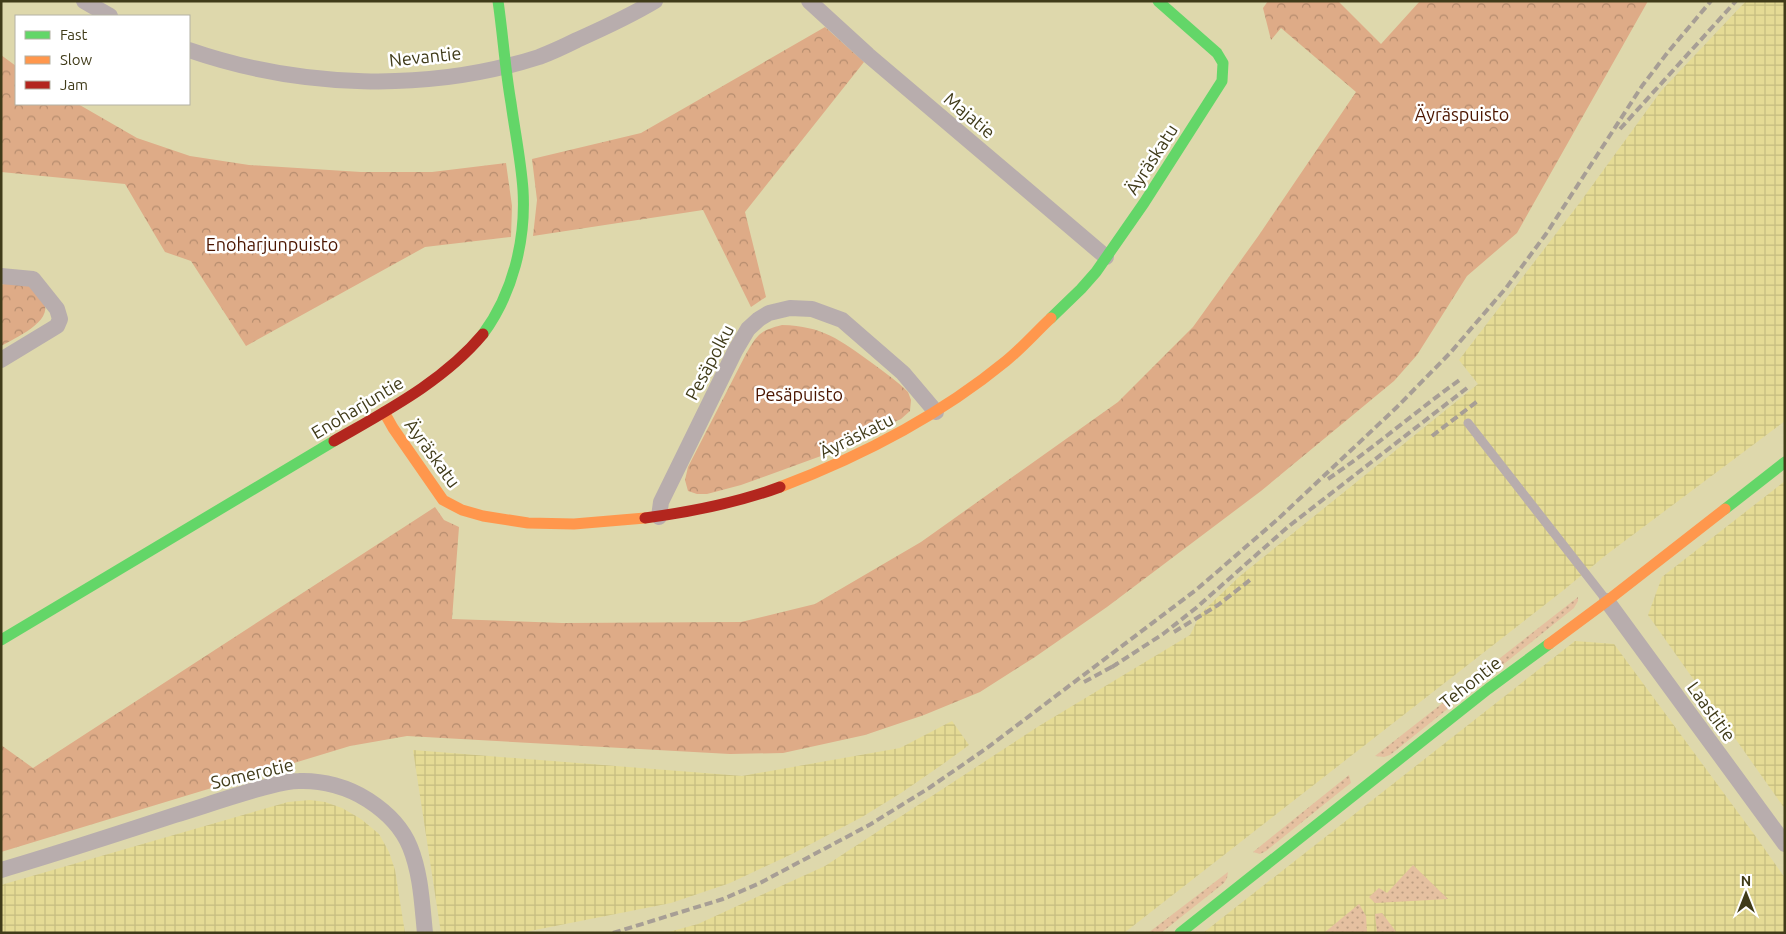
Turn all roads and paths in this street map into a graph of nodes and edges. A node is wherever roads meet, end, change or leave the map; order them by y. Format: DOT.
graph roads {
  1 [pos="84,1"];
  2 [pos="498,1"];
  3 [pos="655,1"];
  4 [pos="809,1"];
  5 [pos="1158,1"];
  6 [pos="108,15"];
  7 [pos="190,50"];
  8 [pos="506,65"];
  9 [pos="1106,257"];
  10 [pos="1,276"];
  11 [pos="1,360"];
  12 [pos="384,412"];
  13 [pos="936,412"];
  14 [pos="1468,423"];
  15 [pos="1785,462"];
  16 [pos="659,517"];
  17 [pos="1607,601"];
  18 [pos="1,640"];
  19 [pos="1785,844"];
  20 [pos="1,870"];
  21 [pos="425,933"];
  22 [pos="1180,933"];
  1 -- 6 [label="street"];
  2 -- 8 [label="street, Enoharjuntie"];
  3 -- 8 [label="street, Nevantie"];
  4 -- 9 [label="street, Majatie"];
  5 -- 9 [label="street, Äyräskatu"];
  7 -- 8 [label="street, Nevantie"];
  8 -- 12 [label="street, Enoharjuntie"];
  9 -- 13 [label="street, Äyräskatu"];
  10 -- 11 [label="street"];
  12 -- 16 [label="street, Äyräskatu"];
  12 -- 18 [label="street, Enoharjuntie"];
  13 -- 16 [label="street, Äyräskatu"];
  13 -- 16 [label="street, Pesäpolku"];
  14 -- 17 [label="lane"];
  15 -- 17 [label="street, Tehontie"];
  17 -- 19 [label="street, Laastitie"];
  17 -- 22 [label="street, Tehontie"];
  20 -- 21 [label="street, Somerotie"];
}
